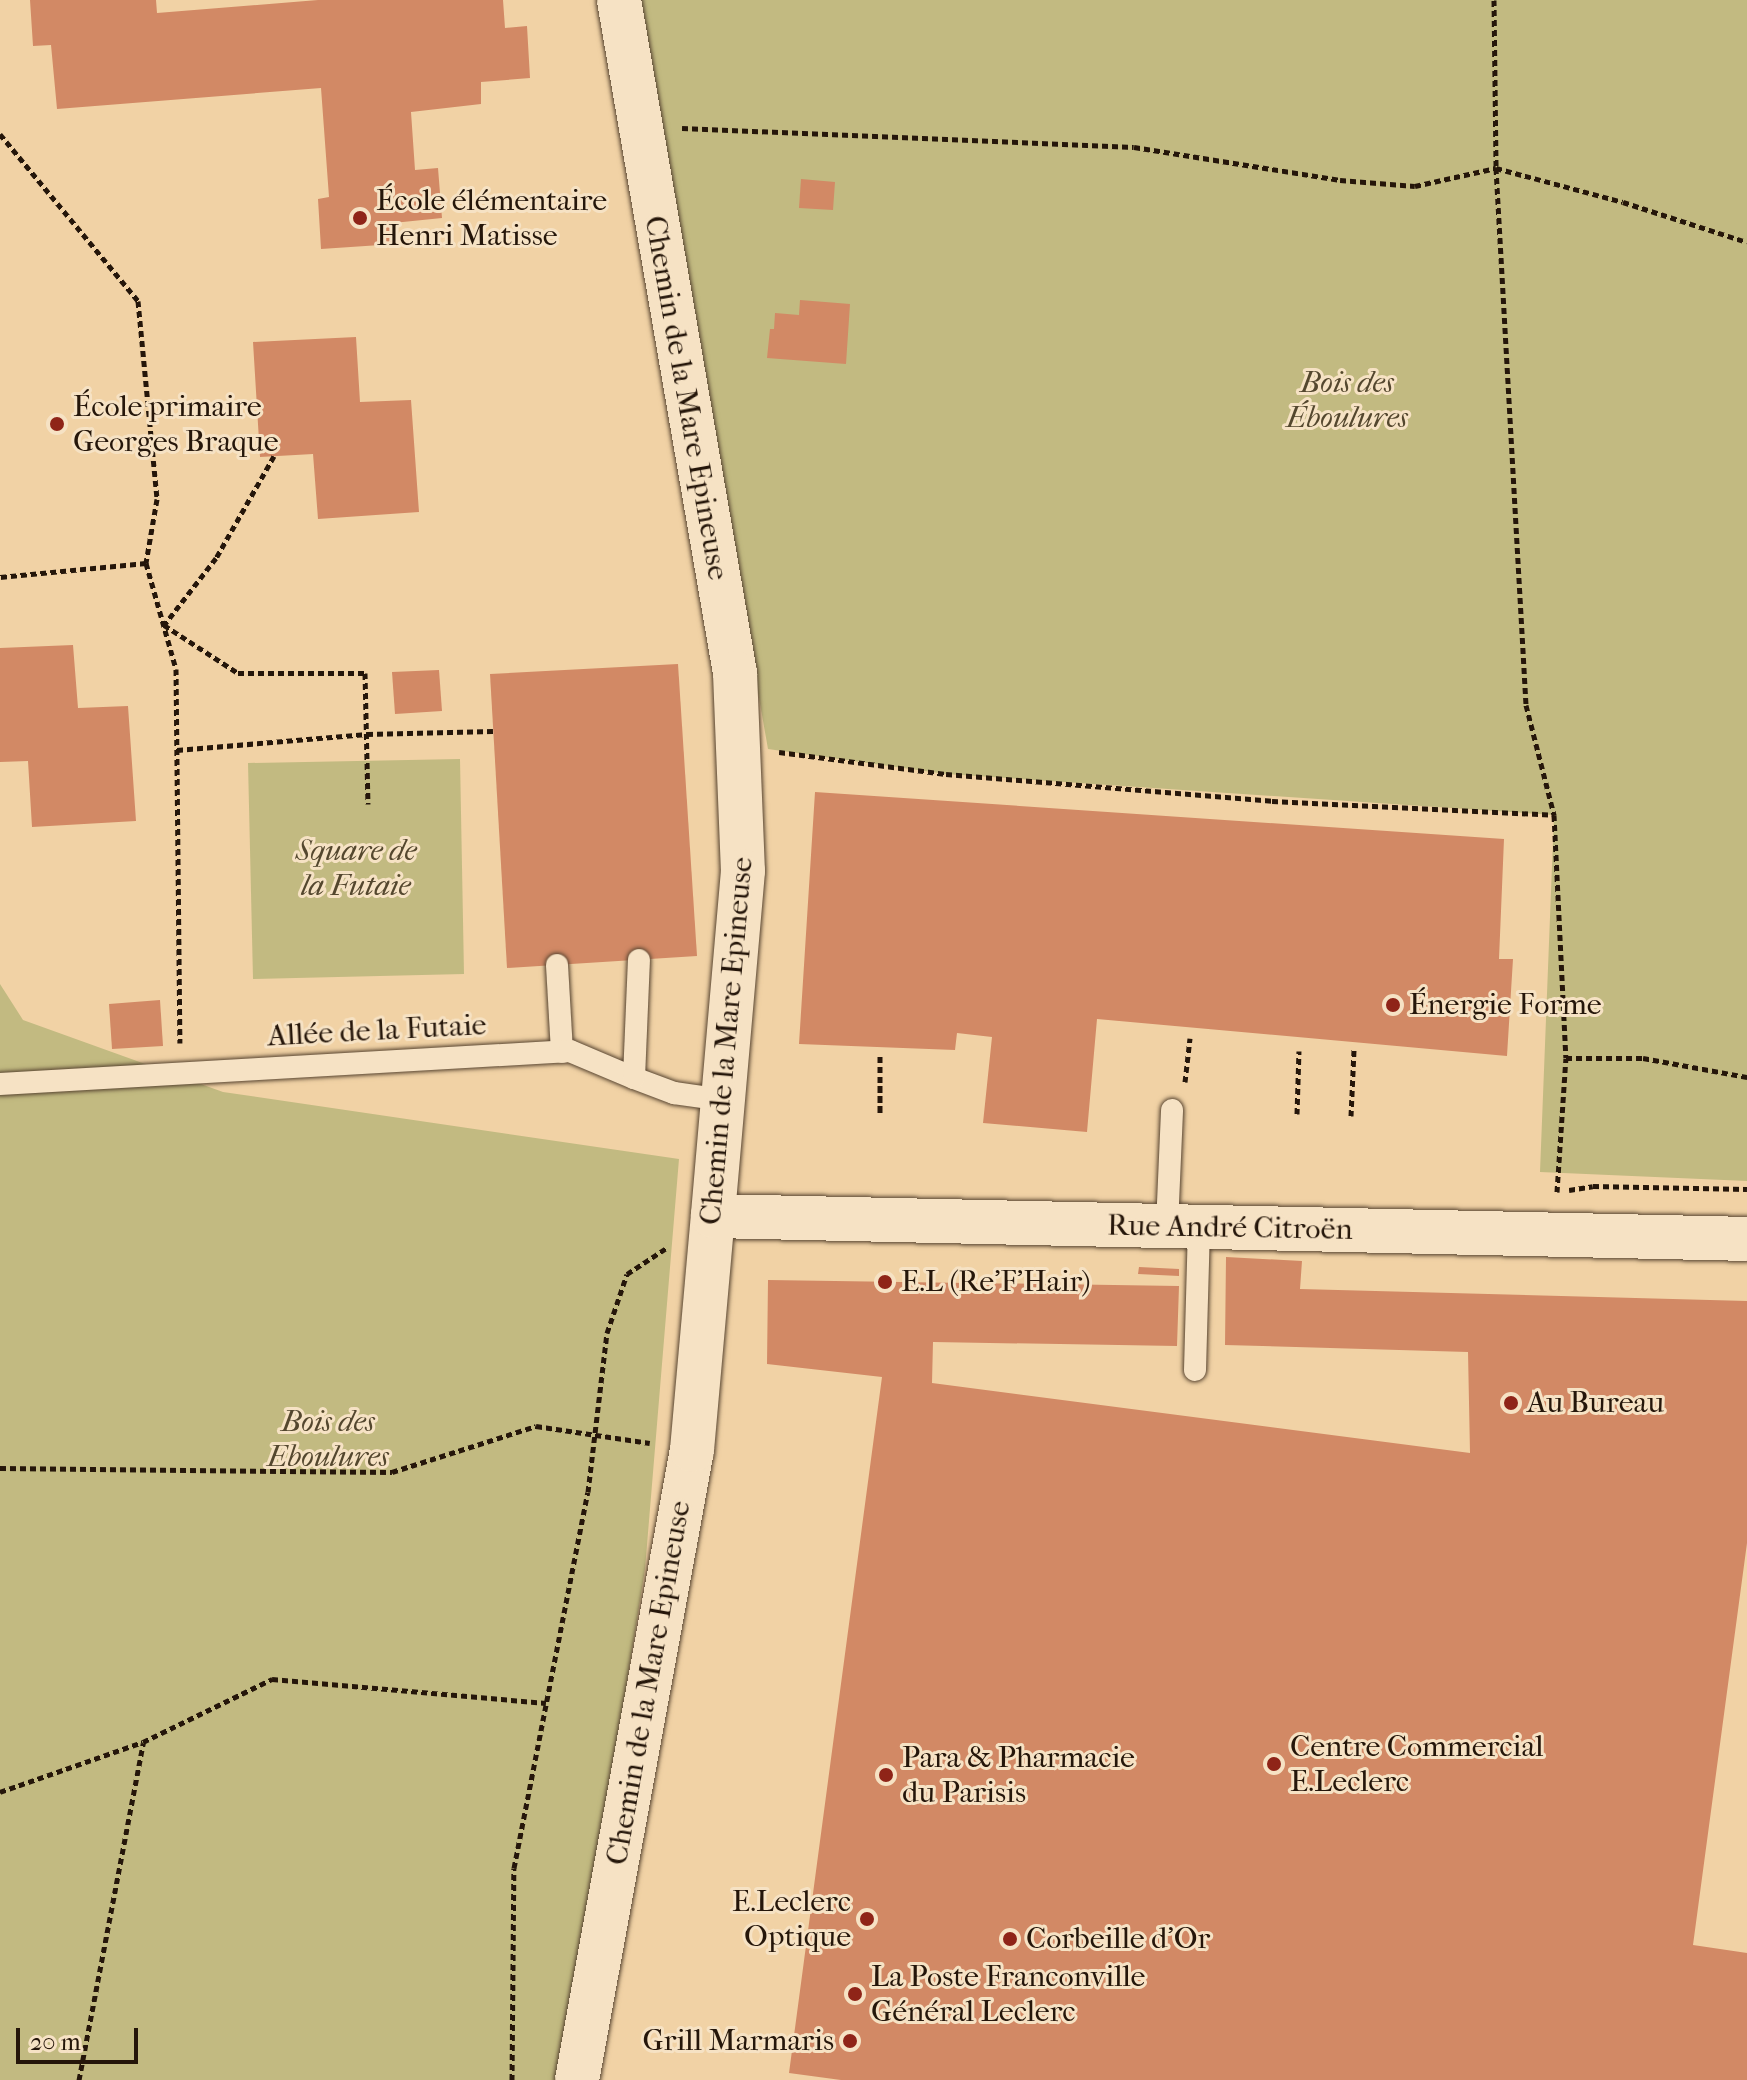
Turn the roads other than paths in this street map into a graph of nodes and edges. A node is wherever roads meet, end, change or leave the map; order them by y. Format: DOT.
graph roads {
  1 [pos="619,0"];
  2 [pos="639,960"];
  3 [pos="557,965"];
  4 [pos="562,1052"];
  5 [pos="634,1078"];
  6 [pos="0,1084"];
  7 [pos="723,1100"];
  8 [pos="1178,1103"];
  9 [pos="713,1216"];
  10 [pos="1183,1227"];
  11 [pos="1747,1239"];
  12 [pos="1195,1370"];
  13 [pos="577,2080"];
  1 -- 7 [label="main road, Chemin de la Mare Epineuse"];
  2 -- 5 [label="lane"];
  3 -- 4 [label="lane"];
  4 -- 5 [label="lane, Allée de la Futaie"];
  4 -- 6 [label="lane, Allée de la Futaie"];
  5 -- 7 [label="lane, Allée de la Futaie"];
  7 -- 9 [label="main road, Chemin de la Mare Epineuse"];
  8 -- 10 [label="lane"];
  9 -- 10 [label="main road, Rue André Citroën"];
  9 -- 13 [label="main road, Chemin de la Mare Epineuse"];
  10 -- 11 [label="main road, Rue André Citroën"];
  10 -- 12 [label="lane"];
}
